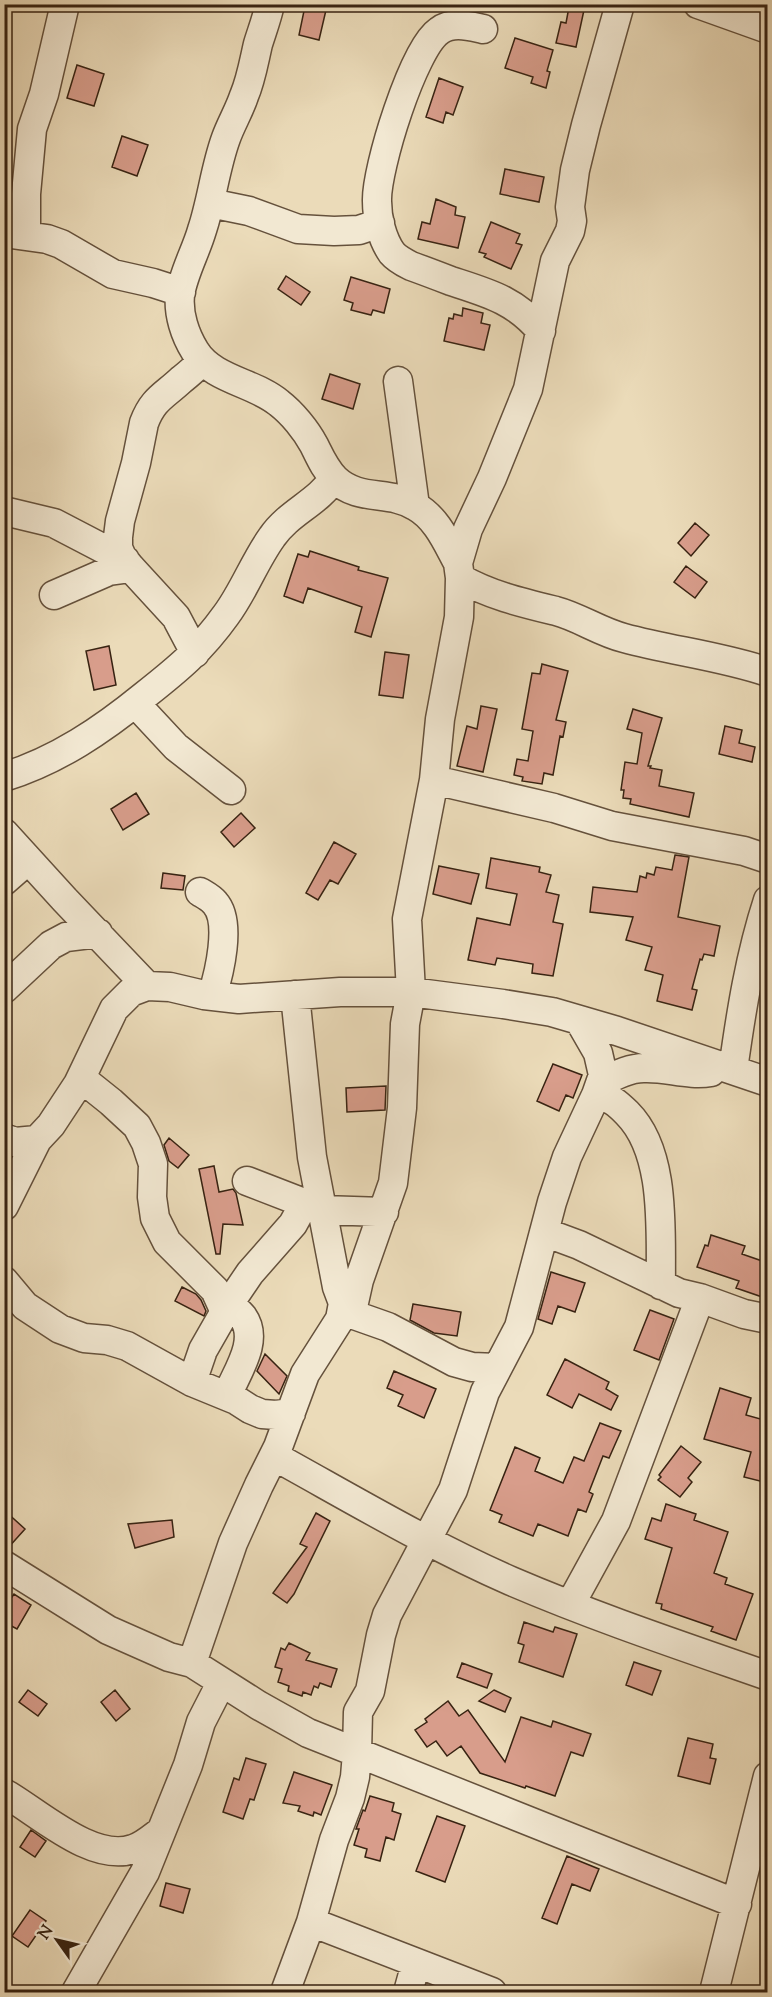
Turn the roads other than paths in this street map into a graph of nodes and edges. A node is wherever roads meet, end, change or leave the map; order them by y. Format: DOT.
graph roads {
  1 [pos="65,4"];
  2 [pos="270,4"];
  3 [pos="620,4"];
  4 [pos="698,4"];
  5 [pos="483,29"];
  6 [pos="768,29"];
  7 [pos="210,203"];
  8 [pos="380,224"];
  9 [pos="15,234"];
  10 [pos="181,292"];
  11 [pos="541,331"];
  12 [pos="202,360"];
  13 [pos="398,381"];
  14 [pos="334,478"];
  15 [pos="415,506"];
  16 [pos="4,511"];
  17 [pos="128,564"];
  18 [pos="459,571"];
  19 [pos="54,595"];
  20 [pos="195,653"];
  21 [pos="768,672"];
  22 [pos="135,703"];
  23 [pos="4,777"];
  24 [pos="434,780"];
  25 [pos="231,790"];
  26 [pos="4,833"];
  27 [pos="768,859"];
  28 [pos="28,860"];
  29 [pos="4,881"];
  30 [pos="200,892"];
  31 [pos="768,900"];
  32 [pos="98,933"];
  33 [pos="147,986"];
  34 [pos="4,989"];
  35 [pos="411,992"];
  36 [pos="295,995"];
  37 [pos="212,996"];
  38 [pos="579,1020"];
  39 [pos="727,1068"];
  40 [pos="81,1078"];
  41 [pos="768,1082"];
  42 [pos="598,1090"];
  43 [pos="4,1138"];
  44 [pos="37,1140"];
  45 [pos="247,1181"];
  46 [pos="4,1206"];
  47 [pos="313,1207"];
  48 [pos="384,1212"];
  49 [pos="544,1232"];
  50 [pos="4,1281"];
  51 [pos="661,1285"];
  52 [pos="700,1298"];
  53 [pos="227,1308"];
  54 [pos="348,1315"];
  55 [pos="768,1319"];
  56 [pos="497,1368"];
  57 [pos="192,1382"];
  58 [pos="227,1396"];
  59 [pos="291,1413"];
  60 [pos="262,1414"];
  61 [pos="276,1452"];
  62 [pos="428,1541"];
  63 [pos="4,1565"];
  64 [pos="570,1605"];
  65 [pos="192,1663"];
  66 [pos="768,1676"];
  67 [pos="221,1683"];
  68 [pos="357,1753"];
  69 [pos="768,1776"];
  70 [pos="8,1800"];
  71 [pos="160,1832"];
  72 [pos="737,1904"];
  73 [pos="311,1922"];
  74 [pos="416,1963"];
  75 [pos="76,1992"];
  76 [pos="285,1992"];
  77 [pos="408,1992"];
  78 [pos="492,1992"];
  79 [pos="714,1992"];
  1 -- 9 [label="street"];
  2 -- 7 [label="street"];
  3 -- 11 [label="street"];
  4 -- 6 [label="street"];
  5 -- 8 [label="street"];
  7 -- 8 [label="street"];
  7 -- 10 [label="street"];
  8 -- 11 [label="street"];
  9 -- 10 [label="street"];
  10 -- 12 [label="street"];
  11 -- 18 [label="street"];
  12 -- 14 [label="street"];
  12 -- 17 [label="street"];
  13 -- 15 [label="street"];
  14 -- 15 [label="street"];
  14 -- 20 [label="street"];
  15 -- 18 [label="street"];
  16 -- 17 [label="street"];
  17 -- 19 [label="street"];
  17 -- 20 [label="street"];
  18 -- 21 [label="street"];
  18 -- 24 [label="street"];
  20 -- 22 [label="street"];
  22 -- 23 [label="street"];
  22 -- 25 [label="street"];
  24 -- 27 [label="street"];
  24 -- 35 [label="street"];
  26 -- 28 [label="street"];
  28 -- 29 [label="street"];
  28 -- 32 [label="street"];
  30 -- 37 [label="street"];
  31 -- 39 [label="street"];
  32 -- 33 [label="street"];
  32 -- 34 [label="street"];
  33 -- 37 [label="street"];
  33 -- 40 [label="street"];
  35 -- 36 [label="street"];
  35 -- 38 [label="street"];
  35 -- 48 [label="street"];
  36 -- 37 [label="street"];
  36 -- 47 [label="street"];
  38 -- 39 [label="street"];
  38 -- 42 [label="street"];
  39 -- 41 [label="street"];
  39 -- 42 [label="street"];
  40 -- 44 [label="street"];
  40 -- 53 [label="street"];
  42 -- 49 [label="street"];
  42 -- 51 [label="street"];
  43 -- 44 [label="street"];
  44 -- 46 [label="street"];
  45 -- 47 [label="street"];
  47 -- 48 [label="street"];
  47 -- 53 [label="street"];
  47 -- 54 [label="street"];
  48 -- 54 [label="street"];
  49 -- 51 [label="street"];
  49 -- 56 [label="street"];
  50 -- 57 [label="street"];
  51 -- 52 [label="street"];
  52 -- 55 [label="street"];
  52 -- 64 [label="street"];
  53 -- 57 [label="street"];
  53 -- 58 [label="street"];
  54 -- 56 [label="street"];
  54 -- 59 [label="street"];
  56 -- 62 [label="street"];
  57 -- 58 [label="street"];
  58 -- 60 [label="street"];
  59 -- 60 [label="street"];
  59 -- 61 [label="street"];
  60 -- 61 [label="street"];
  61 -- 62 [label="street"];
  61 -- 65 [label="street"];
  62 -- 64 [label="street"];
  62 -- 68 [label="street"];
  63 -- 65 [label="street"];
  64 -- 66 [label="street"];
  65 -- 67 [label="street"];
  67 -- 68 [label="street"];
  67 -- 71 [label="street"];
  68 -- 72 [label="street"];
  68 -- 73 [label="street"];
  69 -- 72 [label="street"];
  70 -- 71 [label="street"];
  71 -- 75 [label="street"];
  72 -- 79 [label="street"];
  73 -- 74 [label="street"];
  73 -- 76 [label="street"];
  74 -- 77 [label="street"];
  74 -- 78 [label="street"];
}
